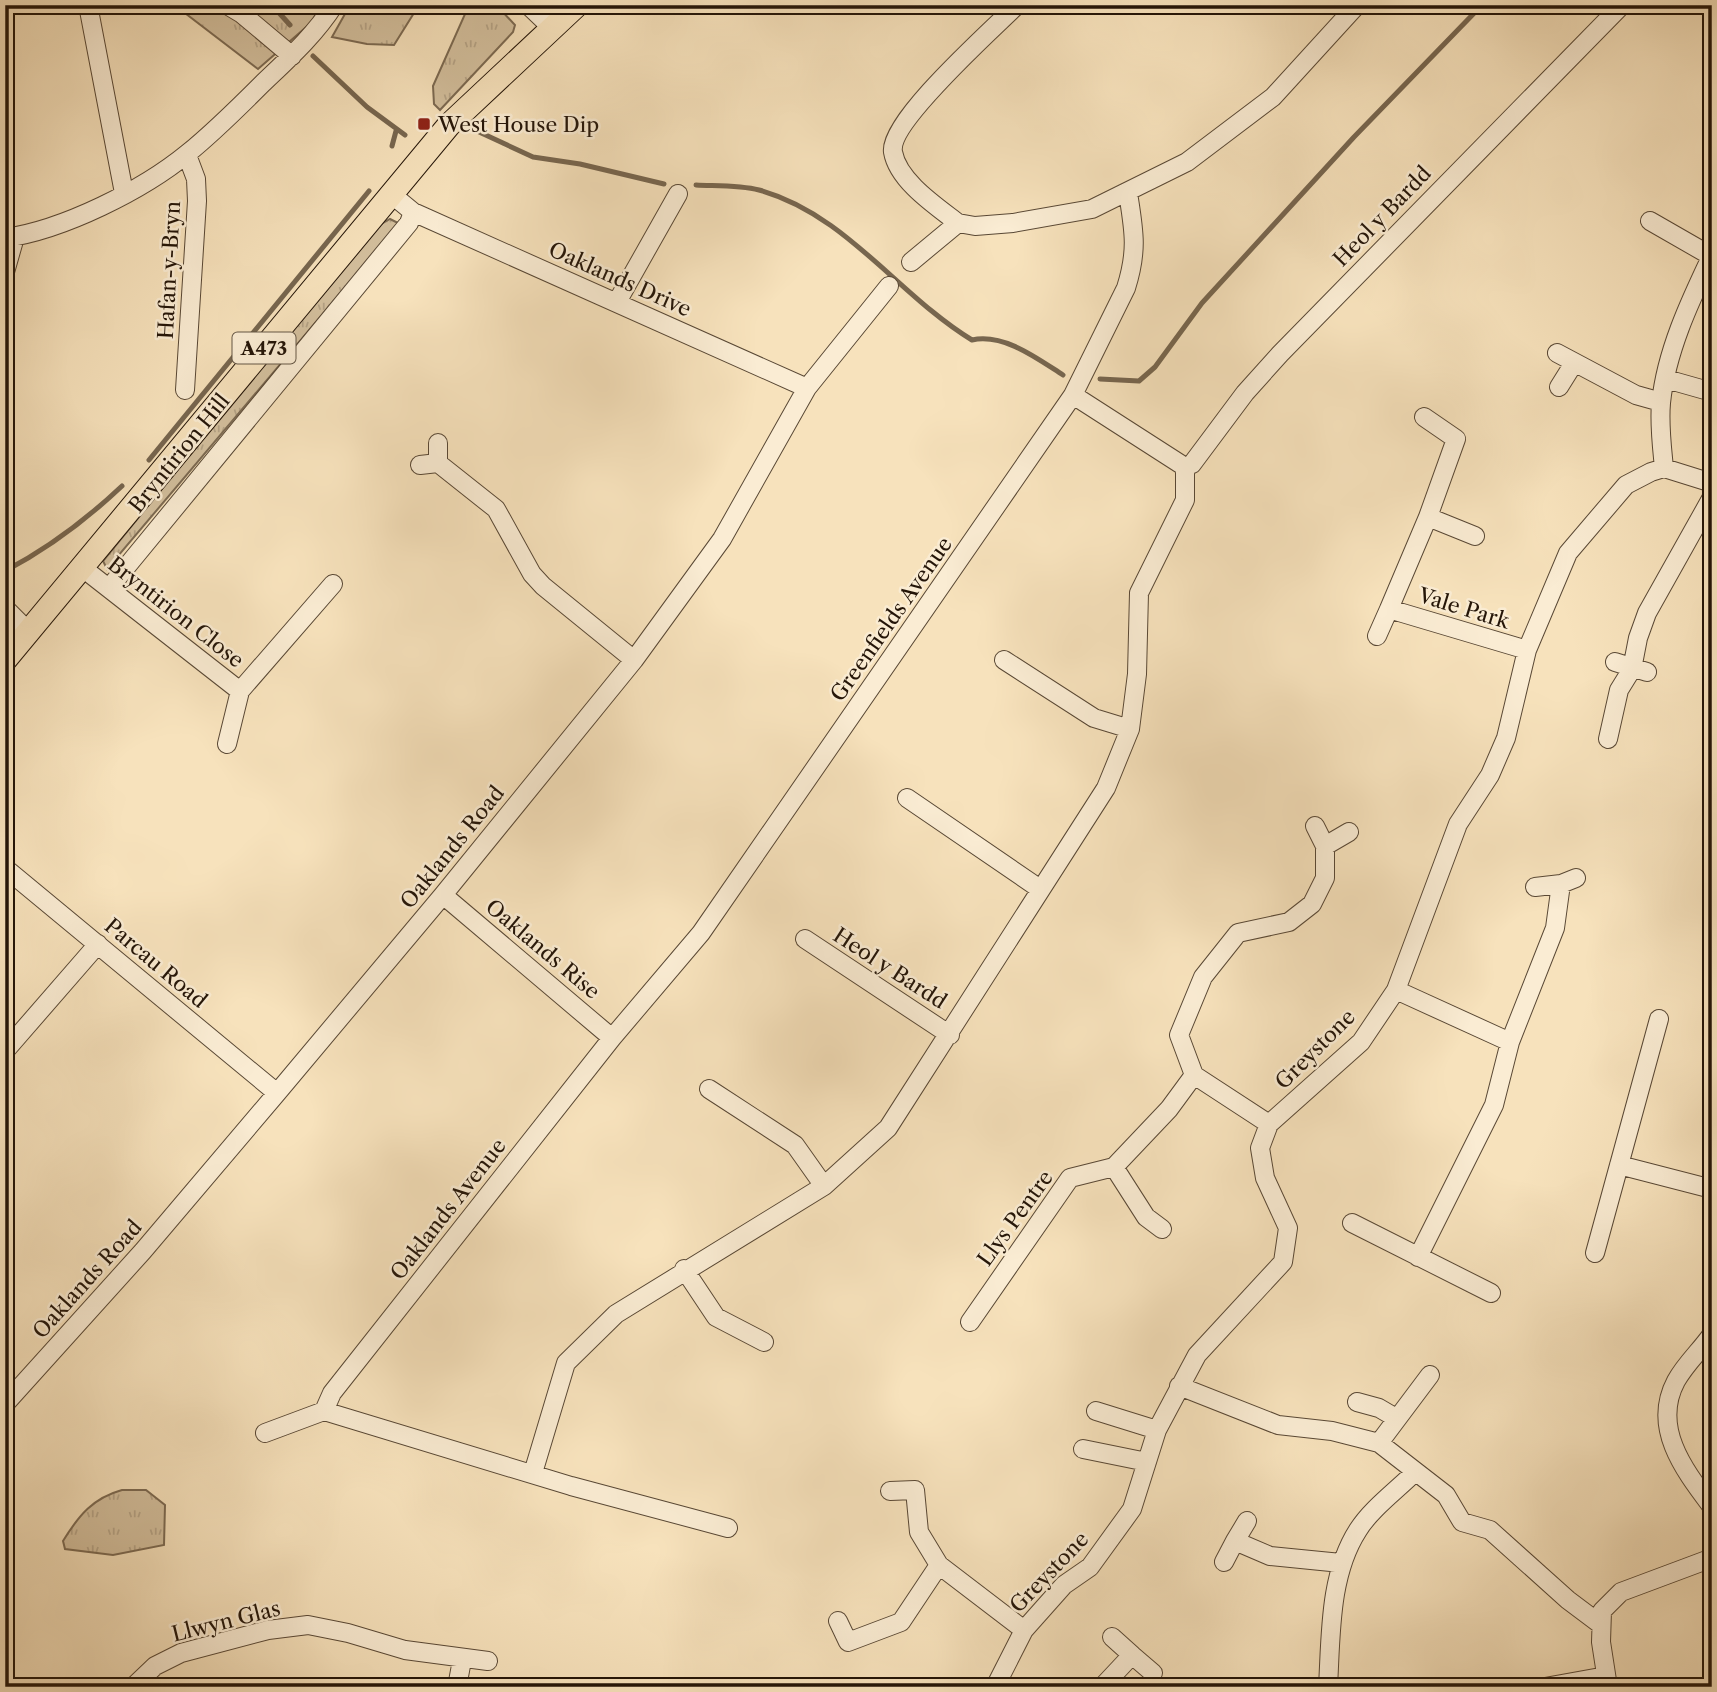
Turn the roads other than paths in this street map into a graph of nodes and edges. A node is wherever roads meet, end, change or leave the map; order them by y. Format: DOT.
graph roads {
  1 [pos="88,5"];
  2 [pos="227,5"];
  3 [pos="334,5"];
  4 [pos="528,5"];
  5 [pos="577,5"];
  6 [pos="1017,5"];
  7 [pos="1357,5"];
  8 [pos="1622,5"];
  9 [pos="552,28"];
  10 [pos="292,56"];
  11 [pos="187,155"];
  12 [pos="124,193"];
  13 [pos="390,193"];
  14 [pos="1128,193"];
  15 [pos="678,194"];
  16 [pos="413,212"];
  17 [pos="1650,221"];
  18 [pos="958,223"];
  19 [pos="10,237"];
  20 [pos="1712,255"];
  21 [pos="911,262"];
  22 [pos="5,272"];
  23 [pos="889,286"];
  24 [pos="1704,292"];
  25 [pos="617,302"];
  26 [pos="1558,353"];
  27 [pos="1574,363"];
  28 [pos="1666,379"];
  29 [pos="1559,387"];
  30 [pos="807,388"];
  31 [pos="185,390"];
  32 [pos="1712,392"];
  33 [pos="1073,395"];
  34 [pos="1661,402"];
  35 [pos="1424,417"];
  36 [pos="438,443"];
  37 [pos="438,463"];
  38 [pos="420,465"];
  39 [pos="1185,467"];
  40 [pos="1664,468"];
  41 [pos="1712,483"];
  42 [pos="1712,497"];
  43 [pos="1428,517"];
  44 [pos="1475,536"];
  45 [pos="84,569"];
  46 [pos="333,584"];
  47 [pos="109,588"];
  48 [pos="5,608"];
  49 [pos="1389,609"];
  50 [pos="30,633"];
  51 [pos="1377,636"];
  52 [pos="1527,650"];
  53 [pos="5,660"];
  54 [pos="634,660"];
  55 [pos="1004,660"];
  56 [pos="240,691"];
  57 [pos="1130,729"];
  58 [pos="1608,739"];
  59 [pos="227,744"];
  60 [pos="907,798"];
  61 [pos="1315,826"];
  62 [pos="1349,832"];
  63 [pos="1325,846"];
  64 [pos="5,868"];
  65 [pos="1535,887"];
  66 [pos="1040,889"];
  67 [pos="443,895"];
  68 [pos="805,939"];
  69 [pos="99,944"];
  70 [pos="1396,990"];
  71 [pos="1659,1019"];
  72 [pos="950,1035"];
  73 [pos="612,1038"];
  74 [pos="1510,1042"];
  75 [pos="5,1051"];
  76 [pos="1194,1075"];
  77 [pos="709,1089"];
  78 [pos="277,1093"];
  79 [pos="1269,1125"];
  80 [pos="1619,1165"];
  81 [pos="1114,1167"];
  82 [pos="824,1186"];
  83 [pos="1712,1189"];
  84 [pos="1352,1223"];
  85 [pos="1162,1229"];
  86 [pos="1595,1253"];
  87 [pos="1418,1256"];
  88 [pos="684,1269"];
  89 [pos="1491,1293"];
  90 [pos="970,1322"];
  91 [pos="1712,1334"];
  92 [pos="764,1342"];
  93 [pos="1430,1375"];
  94 [pos="1179,1387"];
  95 [pos="1357,1402"];
  96 [pos="5,1404"];
  97 [pos="324,1411"];
  98 [pos="1096,1411"];
  99 [pos="1396,1418"];
  100 [pos="1157,1430"];
  101 [pos="265,1433"];
  102 [pos="1379,1443"];
  103 [pos="1083,1449"];
  104 [pos="1147,1462"];
  105 [pos="1415,1472"];
  106 [pos="533,1473"];
  107 [pos="890,1491"];
  108 [pos="1712,1507"];
  109 [pos="1247,1521"];
  110 [pos="728,1528"];
  111 [pos="1235,1541"];
  112 [pos="1712,1558"];
  113 [pos="1224,1562"];
  114 [pos="1341,1563"];
  115 [pos="939,1565"];
  116 [pos="838,1621"];
  117 [pos="1600,1624"];
  118 [pos="1024,1629"];
  119 [pos="1112,1637"];
  120 [pos="1132,1655"];
  121 [pos="462,1660"];
  122 [pos="488,1661"];
  123 [pos="1153,1673"];
  124 [pos="1607,1681"];
  125 [pos="133,1687"];
  126 [pos="457,1687"];
  127 [pos="995,1687"];
  128 [pos="1102,1687"];
  129 [pos="1328,1687"];
  130 [pos="1545,1687"];
  1 -- 12 [label="street"];
  2 -- 10 [label="street"];
  3 -- 10 [label="street"];
  4 -- 9 [label="street"];
  5 -- 9 [label="main road, A473"];
  6 -- 18 [label="street"];
  7 -- 14 [label="street"];
  8 -- 39 [label="street, Heol y Bardd"];
  9 -- 13 [label="main road, Bryntirion Hill / A473"];
  10 -- 11 [label="street"];
  11 -- 12 [label="street"];
  11 -- 31 [label="street, Hafan-y-Bryn"];
  12 -- 19 [label="street"];
  13 -- 16 [label="street, Oaklands Drive"];
  13 -- 45 [label="main road, Bryntirion Hill / A473"];
  14 -- 18 [label="street"];
  14 -- 33 [label="street, Greenfields Avenue"];
  15 -- 25 [label="street"];
  16 -- 25 [label="street, Oaklands Drive"];
  16 -- 47 [label="street"];
  17 -- 20 [label="street"];
  18 -- 21 [label="street"];
  19 -- 22 [label="street"];
  20 -- 24 [label="street"];
  23 -- 30 [label="street, Oaklands Road"];
  24 -- 28 [label="street"];
  25 -- 30 [label="street, Oaklands Drive"];
  26 -- 27 [label="street"];
  27 -- 29 [label="street"];
  27 -- 34 [label="street"];
  28 -- 32 [label="street"];
  28 -- 34 [label="street"];
  30 -- 54 [label="street, Oaklands Road"];
  33 -- 39 [label="street"];
  33 -- 73 [label="street, Greenfields Avenue"];
  34 -- 40 [label="street"];
  35 -- 43 [label="street, Vale Park"];
  36 -- 37 [label="street"];
  37 -- 38 [label="street"];
  37 -- 54 [label="street"];
  39 -- 57 [label="street, Heol y Bardd"];
  40 -- 41 [label="street"];
  40 -- 52 [label="street, Greystone"];
  42 -- 58 [label="street"];
  43 -- 44 [label="street"];
  43 -- 49 [label="street, Vale Park"];
  45 -- 47 [label="street, Bryntirion Close"];
  45 -- 50 [label="main road, Bryntirion Hill / A473"];
  46 -- 56 [label="street, Bryntirion Close"];
  47 -- 56 [label="street, Bryntirion Close"];
  48 -- 50 [label="street"];
  49 -- 51 [label="street, Vale Park"];
  49 -- 52 [label="street, Vale Park"];
  50 -- 53 [label="main road, Bryntirion Hill / A473"];
  52 -- 70 [label="street, Greystone"];
  54 -- 67 [label="street, Oaklands Road"];
  55 -- 57 [label="street"];
  56 -- 59 [label="street, Bryntirion Close"];
  57 -- 66 [label="street, Heol y Bardd"];
  60 -- 66 [label="street"];
  61 -- 63 [label="street"];
  62 -- 63 [label="street"];
  63 -- 76 [label="street"];
  64 -- 69 [label="street, Parcau Road"];
  65 -- 74 [label="street"];
  66 -- 72 [label="street, Heol y Bardd"];
  67 -- 73 [label="street, Oaklands Rise"];
  67 -- 78 [label="street, Oaklands Road"];
  68 -- 72 [label="street, Heol y Bardd"];
  69 -- 75 [label="street"];
  69 -- 78 [label="street, Parcau Road"];
  70 -- 74 [label="street"];
  70 -- 79 [label="street, Greystone"];
  71 -- 80 [label="street"];
  72 -- 82 [label="street, Heol y Bardd"];
  73 -- 97 [label="street, Oaklands Avenue"];
  74 -- 87 [label="street"];
  76 -- 79 [label="street"];
  76 -- 81 [label="street"];
  77 -- 82 [label="street"];
  78 -- 96 [label="street, Oaklands Road"];
  79 -- 94 [label="street, Greystone"];
  80 -- 83 [label="street"];
  80 -- 86 [label="street"];
  81 -- 85 [label="street"];
  81 -- 90 [label="street, Llys Pentre"];
  82 -- 88 [label="street, Heol y Bardd"];
  84 -- 87 [label="street"];
  87 -- 89 [label="street"];
  88 -- 92 [label="street"];
  88 -- 106 [label="street, Heol y Bardd"];
  91 -- 108 [label="street"];
  93 -- 99 [label="street"];
  94 -- 100 [label="street, Greystone"];
  94 -- 102 [label="street"];
  95 -- 99 [label="street"];
  97 -- 101 [label="street"];
  97 -- 106 [label="street"];
  98 -- 100 [label="street"];
  99 -- 102 [label="street"];
  100 -- 104 [label="street, Greystone"];
  102 -- 105 [label="street"];
  103 -- 104 [label="street"];
  104 -- 118 [label="street, Greystone"];
  105 -- 114 [label="street"];
  105 -- 117 [label="street"];
  106 -- 110 [label="street"];
  107 -- 115 [label="street"];
  109 -- 111 [label="street"];
  111 -- 113 [label="street"];
  111 -- 114 [label="street"];
  112 -- 117 [label="street"];
  114 -- 129 [label="street"];
  115 -- 116 [label="street"];
  115 -- 118 [label="street"];
  117 -- 124 [label="street"];
  118 -- 127 [label="street, Greystone"];
  119 -- 120 [label="street"];
  120 -- 123 [label="street"];
  120 -- 128 [label="street"];
  121 -- 122 [label="street, Llwyn Glas"];
  121 -- 125 [label="street, Llwyn Glas"];
  121 -- 126 [label="street"];
  124 -- 130 [label="street"];
}
